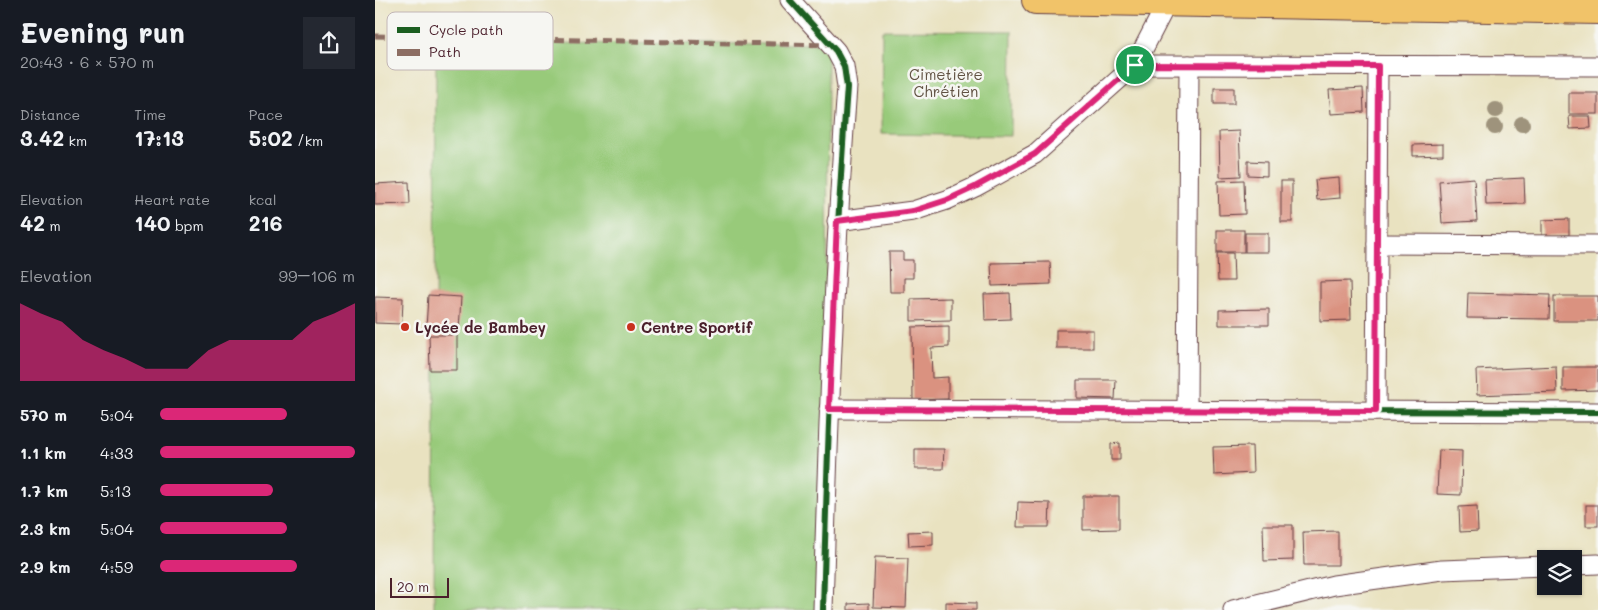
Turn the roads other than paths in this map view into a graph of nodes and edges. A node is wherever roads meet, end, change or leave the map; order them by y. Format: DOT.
graph roads {
  1 [pos="790,0"];
  2 [pos="1036,0"];
  3 [pos="1169,1"];
  4 [pos="1370,2"];
  5 [pos="1598,10"];
  6 [pos="1135,65"];
  7 [pos="1189,65"];
  8 [pos="1378,66"];
  9 [pos="1598,66"];
  10 [pos="837,221"];
  11 [pos="1377,244"];
  12 [pos="1598,245"];
  13 [pos="829,409"];
  14 [pos="1187,410"];
  15 [pos="1376,411"];
  16 [pos="1598,412"];
  17 [pos="1598,564"];
  18 [pos="1582,565"];
  19 [pos="1537,566"];
  20 [pos="823,610"];
  21 [pos="1233,610"];
  1 -- 10 [label="street"];
  2 -- 3 [label="main road"];
  3 -- 4 [label="main road"];
  3 -- 6 [label="street"];
  4 -- 5 [label="main road"];
  6 -- 7 [label="street"];
  6 -- 10 [label="street"];
  7 -- 8 [label="street"];
  7 -- 14 [label="street"];
  8 -- 9 [label="street"];
  8 -- 11 [label="street"];
  10 -- 13 [label="street"];
  11 -- 12 [label="street"];
  11 -- 15 [label="street"];
  13 -- 14 [label="street"];
  13 -- 20 [label="street"];
  14 -- 15 [label="street"];
  15 -- 16 [label="street"];
  17 -- 18 [label="street"];
  19 -- 21 [label="street"];
}
